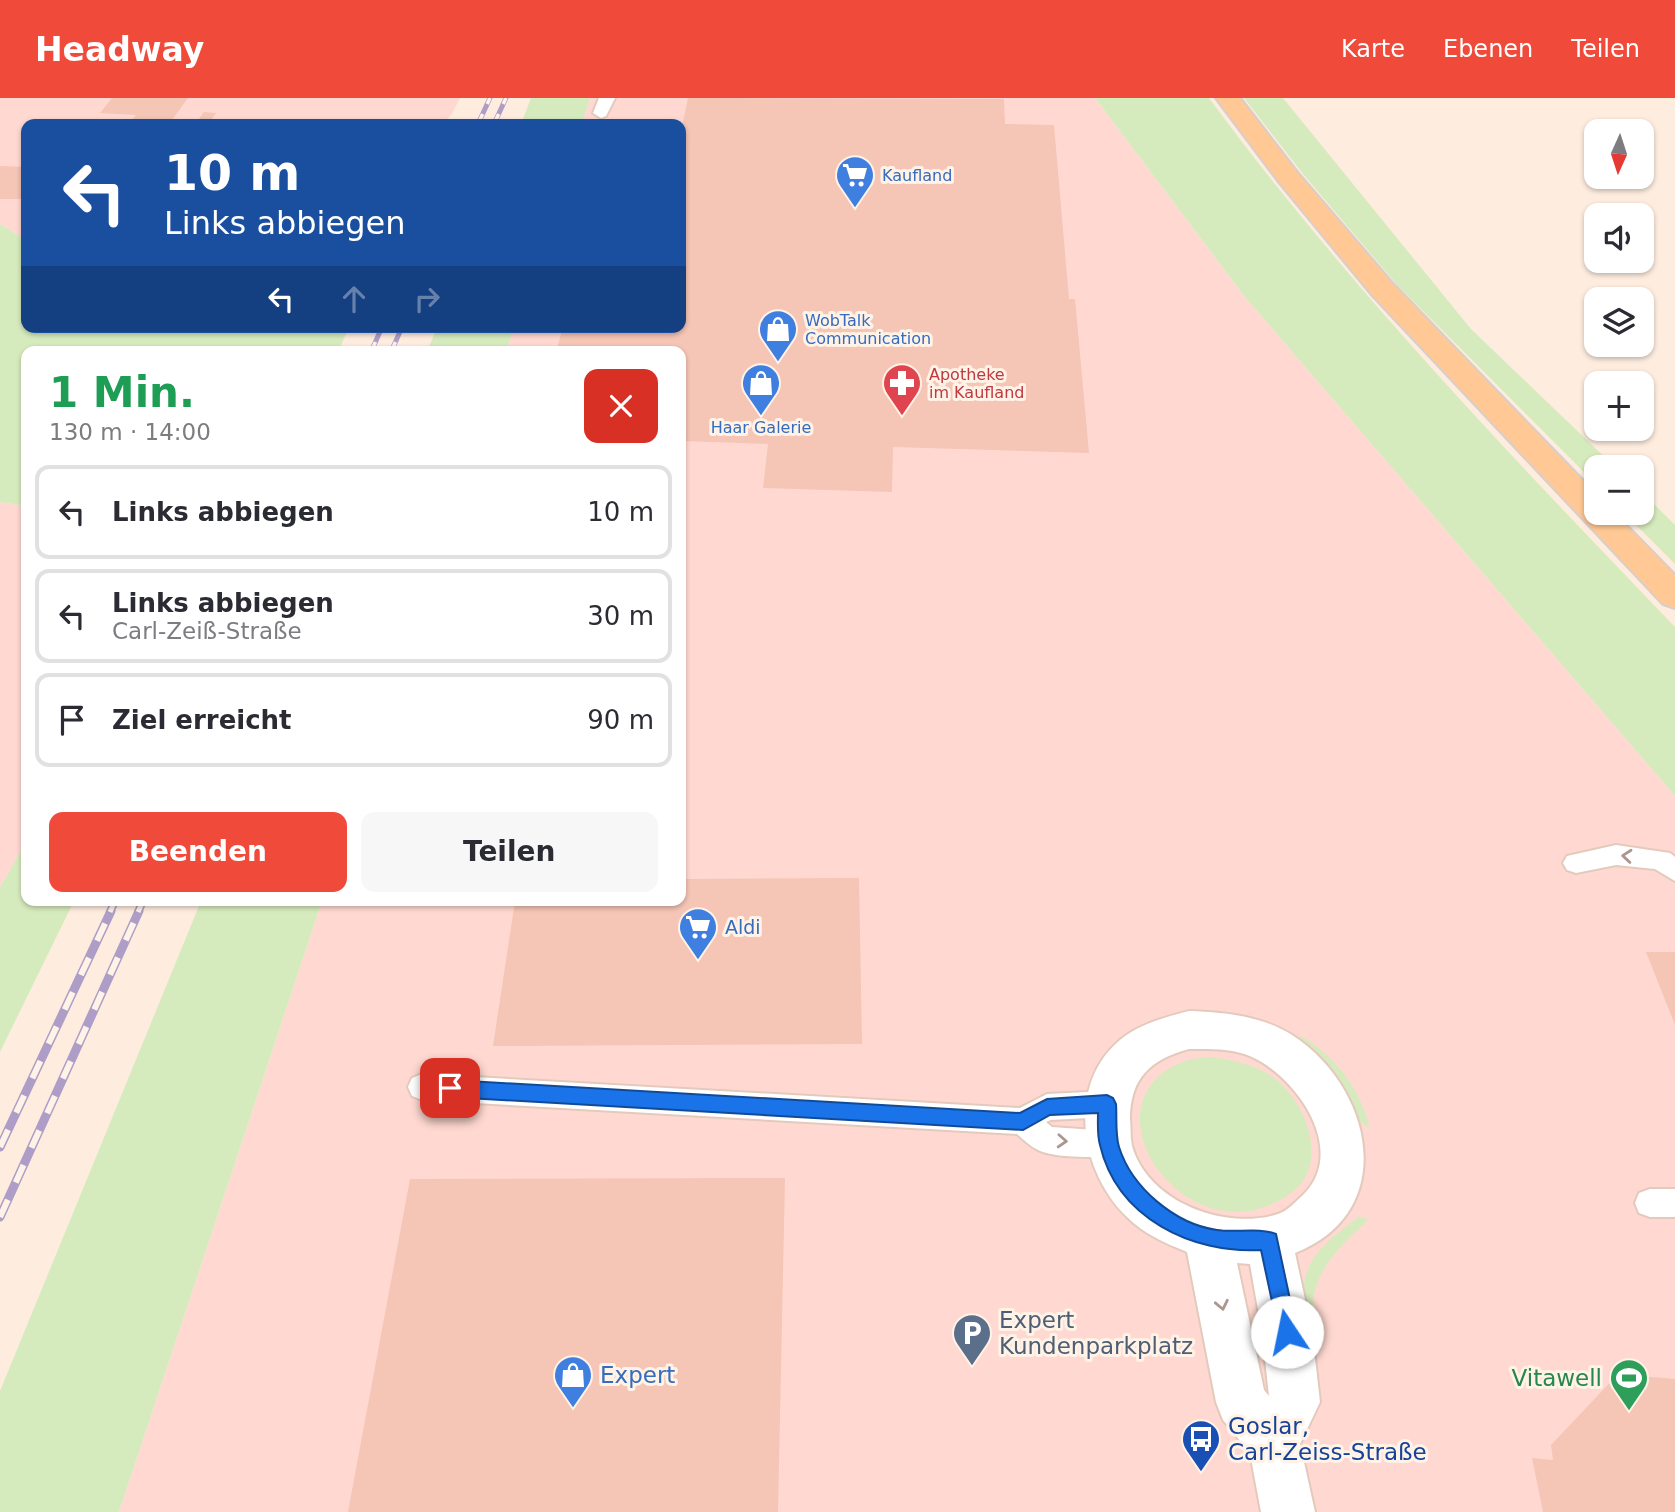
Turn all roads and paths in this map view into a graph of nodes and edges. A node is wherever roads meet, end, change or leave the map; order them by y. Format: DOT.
graph roads {
  1 [pos="1228,98"];
  2 [pos="1675,596"];
  3 [pos="1576,863"];
  4 [pos="1675,871"];
  5 [pos="422,1087"];
  6 [pos="1023,1121"];
  7 [pos="1108,1124"];
  8 [pos="1208,1238"];
  9 [pos="1269,1240"];
  10 [pos="1274,1441"];
  11 [pos="1288,1512"];
  1 -- 2 [label="main road"];
  4 -- 3 [label="lane, one-way"];
  5 -- 6 [label="lane"];
  6 -- 7 [label="lane"];
  6 -- 7 [label="lane, one-way"];
  7 -- 8 [label="street"];
  7 -- 9 [label="street"];
  8 -- 9 [label="street"];
  8 -- 10 [label="street, one-way"];
  9 -- 10 [label="street"];
  10 -- 11 [label="street"];
}
